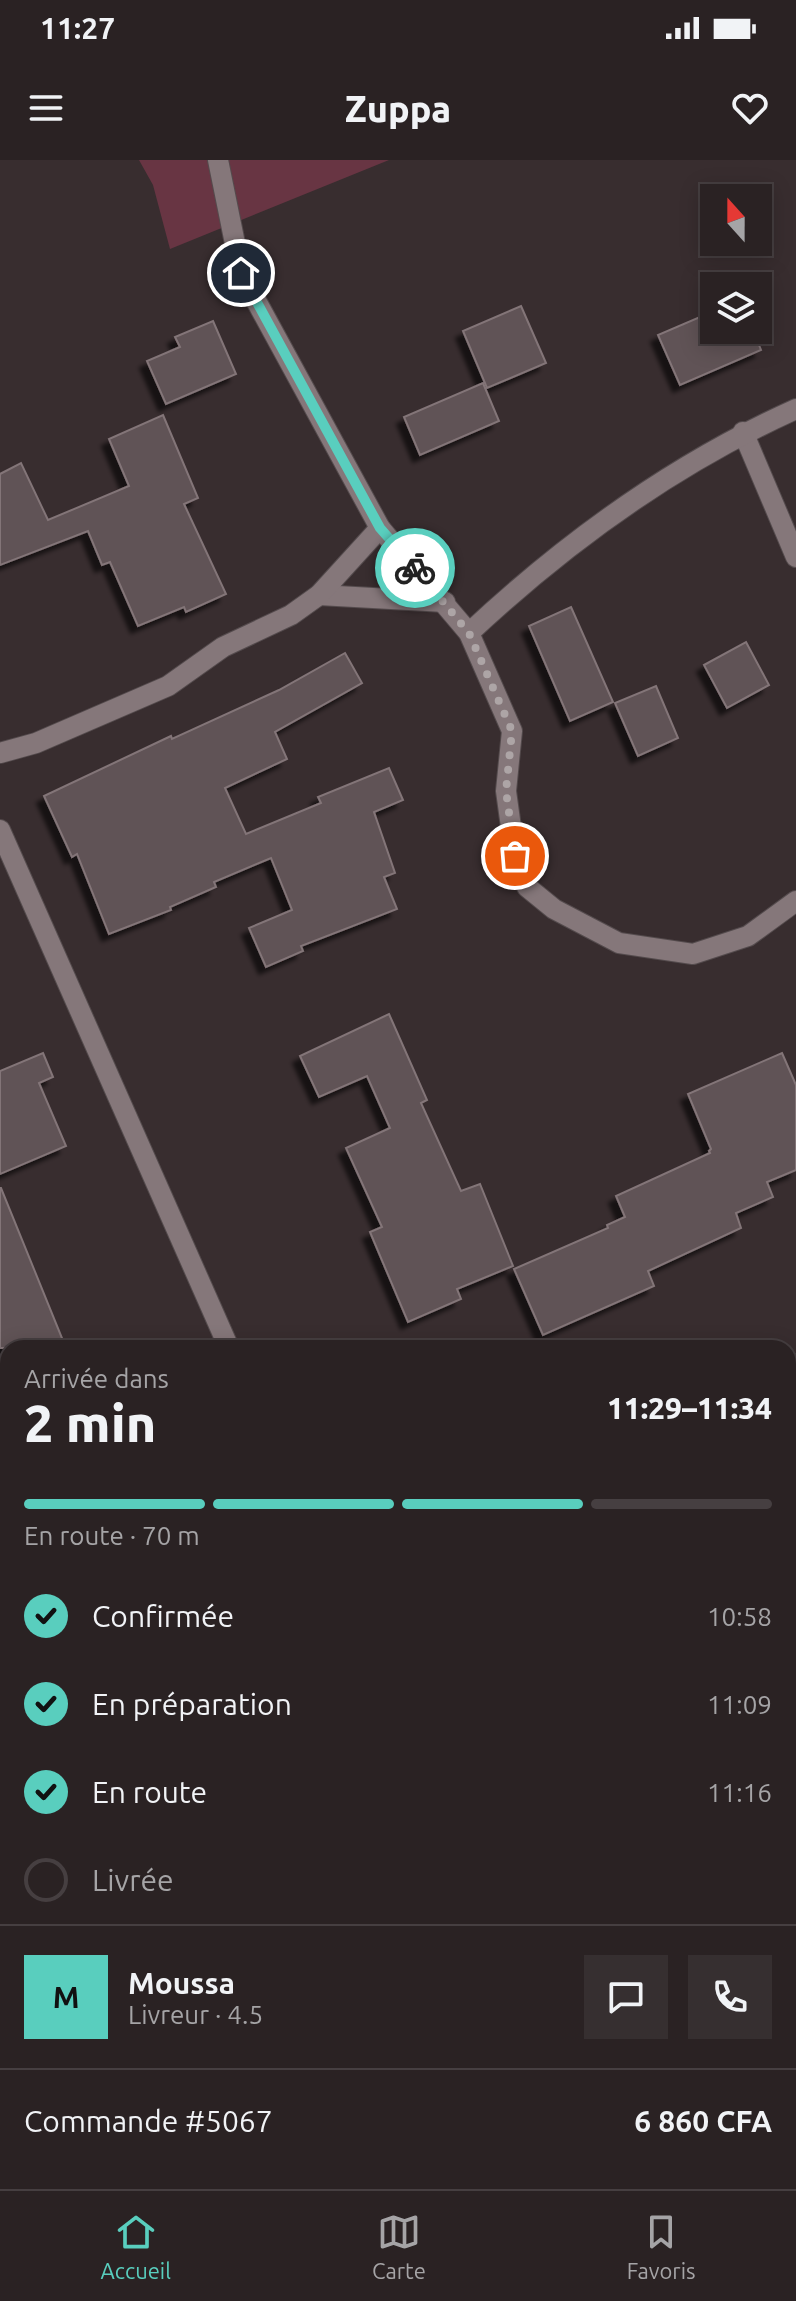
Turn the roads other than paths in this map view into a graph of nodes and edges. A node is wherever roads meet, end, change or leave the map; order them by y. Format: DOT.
graph roads {
  1 [pos="218,160"];
  2 [pos="796,409"];
  3 [pos="743,432"];
  4 [pos="380,528"];
  5 [pos="796,557"];
  6 [pos="319,595"];
  7 [pos="445,602"];
  8 [pos="469,633"];
  9 [pos="0,753"];
  10 [pos="0,830"];
  11 [pos="796,901"];
  12 [pos="225,1340"];
  1 -- 4 [label="street"];
  2 -- 3 [label="street"];
  3 -- 5 [label="street"];
  3 -- 8 [label="street"];
  4 -- 6 [label="street"];
  4 -- 7 [label="street"];
  6 -- 7 [label="street"];
  6 -- 9 [label="street"];
  7 -- 8 [label="street"];
  8 -- 11 [label="street"];
  10 -- 12 [label="street"];
}
